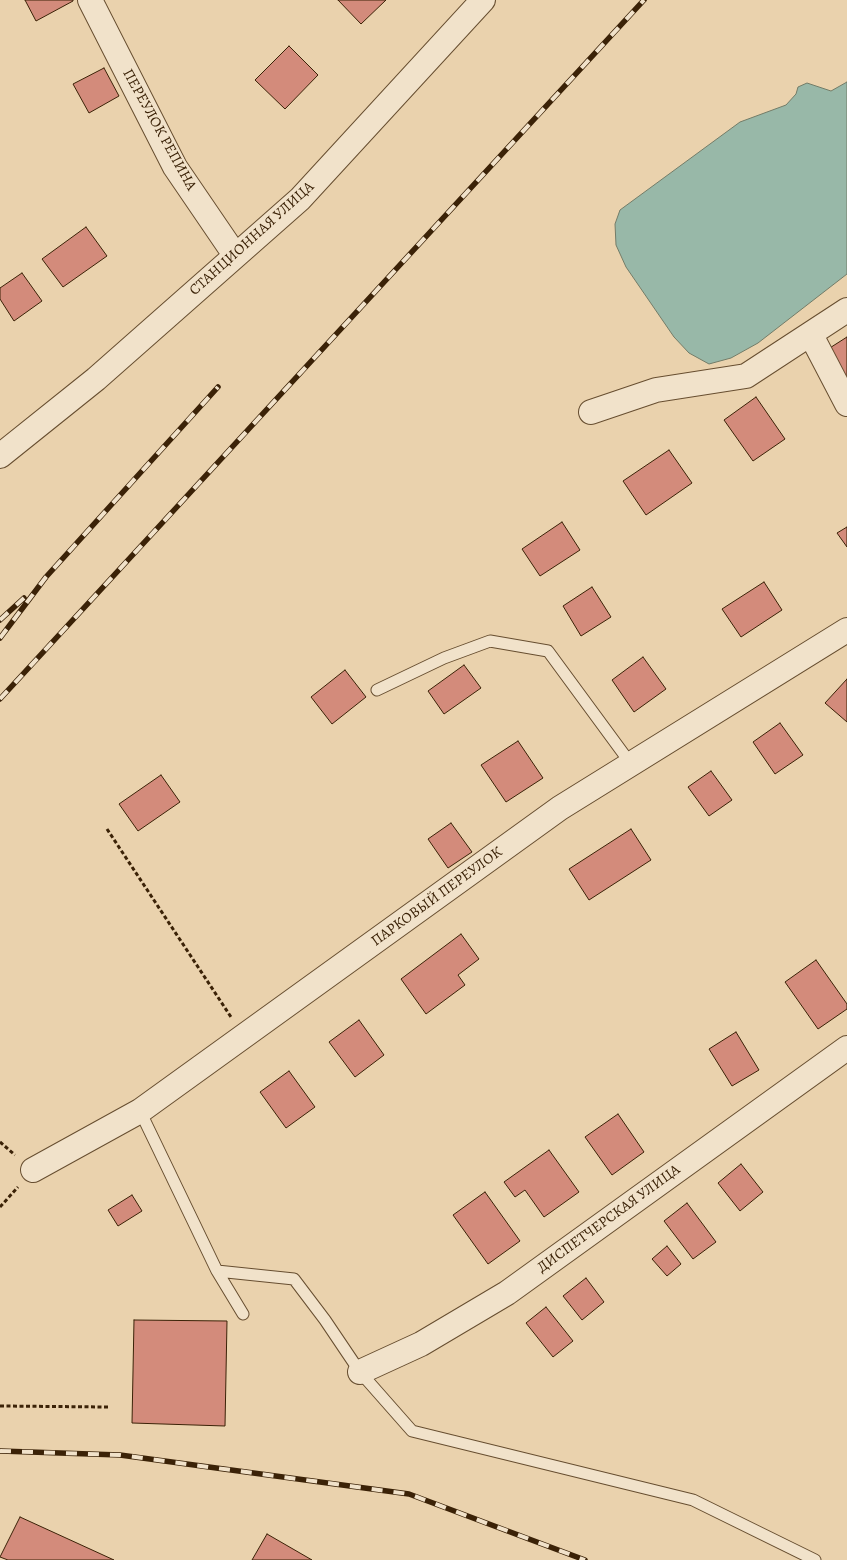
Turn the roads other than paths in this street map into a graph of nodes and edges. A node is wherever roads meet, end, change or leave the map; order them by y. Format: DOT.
graph roads {
  1 [pos="90,0"];
  2 [pos="483,0"];
  3 [pos="235,256"];
  4 [pos="847,310"];
  5 [pos="811,335"];
  6 [pos="847,404"];
  7 [pos="591,412"];
  8 [pos="0,456"];
  9 [pos="847,630"];
  10 [pos="377,690"];
  11 [pos="631,764"];
  12 [pos="847,1048"];
  13 [pos="140,1111"];
  14 [pos="33,1170"];
  15 [pos="217,1271"];
  16 [pos="243,1314"];
  17 [pos="360,1372"];
  18 [pos="815,1560"];
  1 -- 3 [label="street, ПЕРЕУЛОК РЕПИНА"];
  2 -- 3 [label="street, СТАНЦИОННАЯ УЛИЦА"];
  3 -- 8 [label="street, СТАНЦИОННАЯ УЛИЦА"];
  4 -- 5 [label="street"];
  5 -- 6 [label="street"];
  5 -- 7 [label="street"];
  9 -- 11 [label="street, ПАРКОВЫЙ ПЕРЕУЛОК"];
  10 -- 11 [label="lane"];
  11 -- 13 [label="street, ПАРКОВЫЙ ПЕРЕУЛОК"];
  12 -- 17 [label="street, ДИСПЕТЧЕРСКАЯ УЛИЦА"];
  13 -- 14 [label="street, ПАРКОВЫЙ ПЕРЕУЛОК"];
  13 -- 15 [label="lane"];
  15 -- 16 [label="lane"];
  15 -- 17 [label="lane"];
  17 -- 18 [label="lane"];
}
